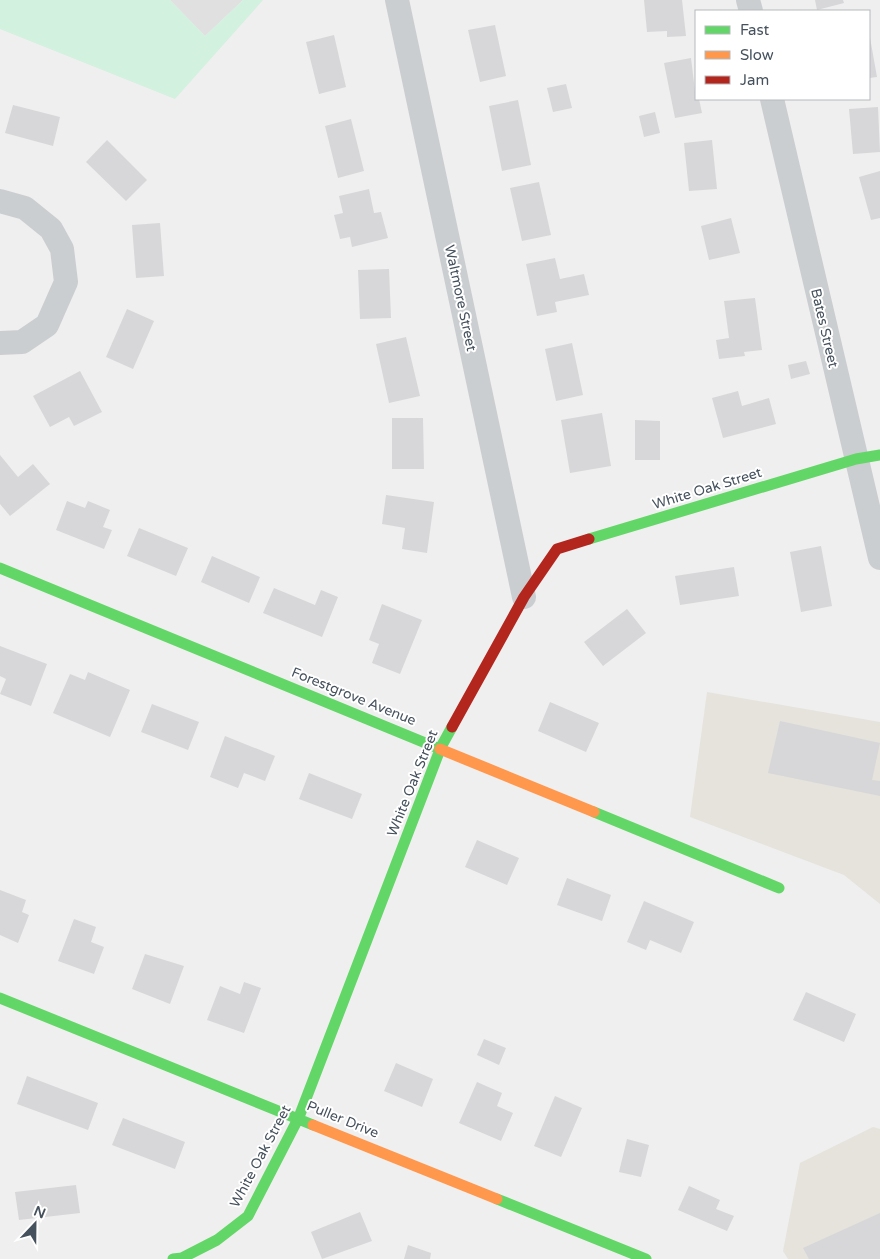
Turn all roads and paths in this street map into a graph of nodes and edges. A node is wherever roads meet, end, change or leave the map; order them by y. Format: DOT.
graph roads {
  1 [pos="397,0"];
  2 [pos="772,100"];
  3 [pos="0,201"];
  4 [pos="0,343"];
  5 [pos="880,455"];
  6 [pos="856,459"];
  7 [pos="880,558"];
  8 [pos="0,568"];
  9 [pos="524,596"];
  10 [pos="441,747"];
  11 [pos="779,888"];
  12 [pos="0,998"];
  13 [pos="299,1117"];
  14 [pos="173,1259"];
  15 [pos="646,1259"];
  1 -- 9 [label="street, Waltmore Street"];
  2 -- 6 [label="street, Bates Street"];
  3 -- 4 [label="street"];
  5 -- 6 [label="street, White Oak Street"];
  6 -- 7 [label="street, Bates Street"];
  6 -- 9 [label="street, White Oak Street"];
  8 -- 10 [label="street, Forestgrove Avenue"];
  9 -- 10 [label="street, White Oak Street"];
  10 -- 11 [label="street, Forestgrove Avenue"];
  10 -- 13 [label="street, White Oak Street"];
  12 -- 13 [label="street, Puller Drive"];
  13 -- 14 [label="street, White Oak Street"];
  13 -- 15 [label="street, Puller Drive"];
}
